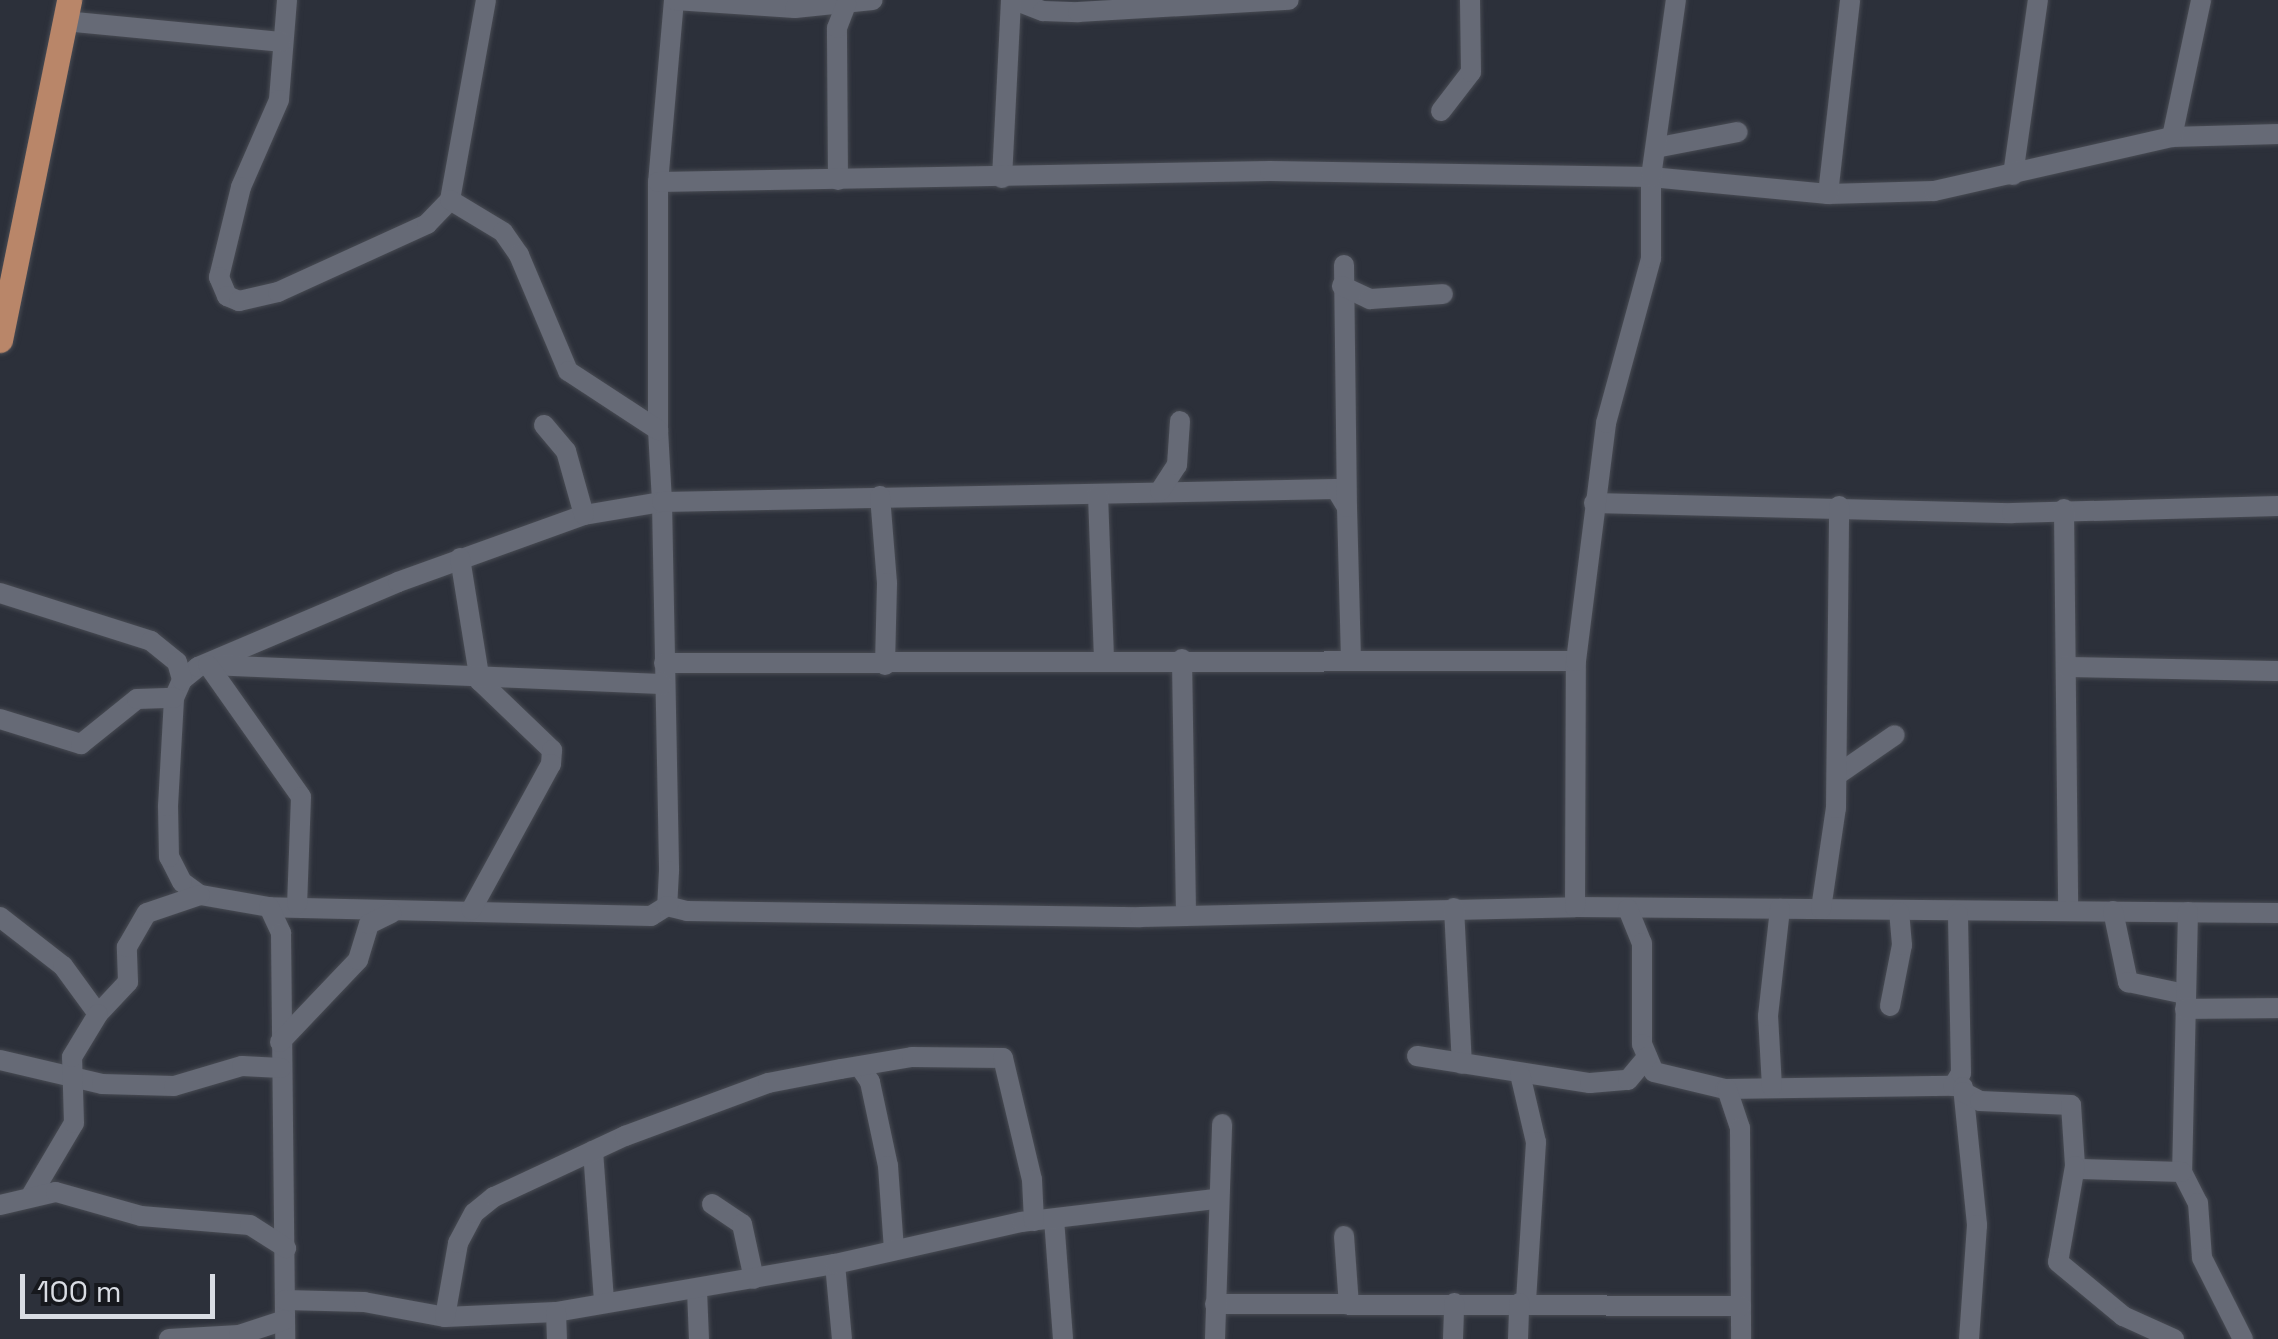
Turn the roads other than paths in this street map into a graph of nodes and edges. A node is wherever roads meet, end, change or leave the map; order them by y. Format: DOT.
graph roads {
  1 [pos="287,0"];
  2 [pos="486,0"];
  3 [pos="675,0"];
  4 [pos="873,0"];
  5 [pos="1013,0"];
  6 [pos="1289,0"];
  7 [pos="1470,0"];
  8 [pos="1676,0"];
  9 [pos="1850,0"];
  10 [pos="2038,0"];
  11 [pos="2201,0"];
  12 [pos="817,3"];
  13 [pos="846,4"];
  14 [pos="67,10"];
  15 [pos="282,42"];
  16 [pos="1441,111"];
  17 [pos="1738,132"];
  18 [pos="2278,134"];
  19 [pos="2172,137"];
  20 [pos="1660,147"];
  21 [pos="2013,176"];
  22 [pos="1651,177"];
  23 [pos="1002,178"];
  24 [pos="838,180"];
  25 [pos="658,182"];
  26 [pos="1828,194"];
  27 [pos="450,200"];
  28 [pos="1443,294"];
  29 [pos="0,340"];
  30 [pos="1180,421"];
  31 [pos="544,425"];
  32 [pos="658,430"];
  33 [pos="1160,491"];
  34 [pos="880,496"];
  35 [pos="1098,496"];
  36 [pos="662,502"];
  37 [pos="1594,504"];
  38 [pos="1839,506"];
  39 [pos="2278,506"];
  40 [pos="1347,507"];
  41 [pos="2064,509"];
  42 [pos="584,514"];
  43 [pos="460,558"];
  44 [pos="0,593"];
  45 [pos="1182,659"];
  46 [pos="1351,659"];
  47 [pos="1576,661"];
  48 [pos="1104,662"];
  49 [pos="208,666"];
  50 [pos="885,666"];
  51 [pos="2066,668"];
  52 [pos="2278,671"];
  53 [pos="664,674"];
  54 [pos="480,681"];
  55 [pos="178,689"];
  56 [pos="0,718"];
  57 [pos="1895,735"];
  58 [pos="1837,775"];
  59 [pos="200,895"];
  60 [pos="297,904"];
  61 [pos="667,906"];
  62 [pos="269,907"];
  63 [pos="1575,907"];
  64 [pos="1454,908"];
  65 [pos="1628,908"];
  66 [pos="1780,909"];
  67 [pos="471,910"];
  68 [pos="1821,910"];
  69 [pos="2068,910"];
  70 [pos="400,911"];
  71 [pos="1900,912"];
  72 [pos="2113,912"];
  73 [pos="2188,912"];
  74 [pos="2278,913"];
  75 [pos="1958,914"];
  76 [pos="0,916"];
  77 [pos="1186,916"];
  78 [pos="2185,1002"];
  79 [pos="1890,1006"];
  80 [pos="2278,1008"];
  81 [pos="98,1014"];
  82 [pos="280,1042"];
  83 [pos="1418,1056"];
  84 [pos="1647,1057"];
  85 [pos="0,1060"];
  86 [pos="1462,1064"];
  87 [pos="860,1067"];
  88 [pos="281,1068"];
  89 [pos="1520,1074"];
  90 [pos="73,1081"];
  91 [pos="1962,1084"];
  92 [pos="1766,1088"];
  93 [pos="1727,1089"];
  94 [pos="1738,1111"];
  95 [pos="1222,1124"];
  96 [pos="594,1151"];
  97 [pos="2075,1166"];
  98 [pos="2182,1172"];
  99 [pos="32,1194"];
  100 [pos="1216,1199"];
  101 [pos="712,1204"];
  102 [pos="0,1205"];
  103 [pos="1044,1220"];
  104 [pos="1344,1236"];
  105 [pos="286,1248"];
  106 [pos="894,1249"];
  107 [pos="836,1264"];
  108 [pos="754,1278"];
  109 [pos="698,1290"];
  110 [pos="604,1300"];
  111 [pos="1454,1303"];
  112 [pos="1522,1303"];
  113 [pos="1216,1304"];
  114 [pos="1349,1306"];
  115 [pos="1741,1306"];
  116 [pos="556,1312"];
  117 [pos="445,1318"];
  118 [pos="285,1320"];
  119 [pos="169,1339"];
  120 [pos="557,1339"];
  121 [pos="699,1339"];
  122 [pos="842,1339"];
  123 [pos="1062,1339"];
  124 [pos="1214,1339"];
  125 [pos="1454,1339"];
  126 [pos="1518,1339"];
  127 [pos="1741,1339"];
  128 [pos="1969,1339"];
  129 [pos="2174,1339"];
  130 [pos="2243,1339"];
  1 -- 15 [label="street"];
  2 -- 27 [label="street"];
  3 -- 12 [label="street"];
  3 -- 25 [label="street"];
  4 -- 13 [label="street"];
  5 -- 6 [label="street"];
  5 -- 23 [label="street"];
  7 -- 16 [label="street"];
  8 -- 20 [label="street"];
  9 -- 26 [label="street"];
  10 -- 21 [label="street"];
  11 -- 19 [label="street"];
  12 -- 13 [label="street"];
  13 -- 24 [label="street"];
  14 -- 15 [label="street"];
  14 -- 29 [label="main road"];
  15 -- 27 [label="street"];
  17 -- 20 [label="street"];
  18 -- 19 [label="street"];
  19 -- 21 [label="street"];
  20 -- 22 [label="street"];
  21 -- 26 [label="street"];
  22 -- 23 [label="street"];
  22 -- 26 [label="street"];
  22 -- 37 [label="street"];
  23 -- 24 [label="street"];
  24 -- 25 [label="street"];
  25 -- 32 [label="street"];
  27 -- 32 [label="street"];
  28 -- 40 [label="street"];
  30 -- 33 [label="street"];
  31 -- 42 [label="street"];
  32 -- 36 [label="street"];
  33 -- 35 [label="street"];
  33 -- 40 [label="street"];
  34 -- 35 [label="street"];
  34 -- 36 [label="street"];
  34 -- 50 [label="street"];
  35 -- 48 [label="street"];
  36 -- 42 [label="street"];
  36 -- 53 [label="street"];
  37 -- 38 [label="street"];
  37 -- 47 [label="street"];
  38 -- 41 [label="street"];
  38 -- 58 [label="street"];
  39 -- 41 [label="street"];
  40 -- 46 [label="street"];
  41 -- 51 [label="street"];
  42 -- 43 [label="street"];
  43 -- 49 [label="street"];
  43 -- 54 [label="street"];
  44 -- 55 [label="street"];
  45 -- 46 [label="street"];
  45 -- 48 [label="street"];
  45 -- 77 [label="street"];
  46 -- 47 [label="street"];
  47 -- 63 [label="street"];
  48 -- 50 [label="street"];
  49 -- 54 [label="street"];
  49 -- 55 [label="street"];
  49 -- 60 [label="street"];
  50 -- 53 [label="street"];
  51 -- 52 [label="street"];
  51 -- 69 [label="street"];
  53 -- 54 [label="street"];
  53 -- 61 [label="street"];
  54 -- 67 [label="street"];
  55 -- 56 [label="street"];
  55 -- 59 [label="street"];
  57 -- 58 [label="street"];
  58 -- 68 [label="street"];
  59 -- 62 [label="street"];
  59 -- 81 [label="street"];
  60 -- 62 [label="street"];
  60 -- 70 [label="street"];
  61 -- 67 [label="street"];
  61 -- 77 [label="street"];
  62 -- 82 [label="street"];
  63 -- 64 [label="street"];
  63 -- 65 [label="street"];
  64 -- 77 [label="street"];
  64 -- 86 [label="street"];
  65 -- 66 [label="street"];
  65 -- 84 [label="street"];
  66 -- 68 [label="street"];
  66 -- 92 [label="street"];
  67 -- 70 [label="street"];
  68 -- 71 [label="street"];
  69 -- 72 [label="street"];
  69 -- 75 [label="street"];
  70 -- 82 [label="street"];
  71 -- 75 [label="street"];
  71 -- 79 [label="street"];
  72 -- 73 [label="street"];
  72 -- 78 [label="street"];
  73 -- 74 [label="street"];
  73 -- 78 [label="street"];
  75 -- 91 [label="street"];
  76 -- 81 [label="street"];
  78 -- 80 [label="street"];
  78 -- 98 [label="street"];
  81 -- 90 [label="street"];
  82 -- 88 [label="street"];
  83 -- 86 [label="street"];
  84 -- 89 [label="street"];
  84 -- 93 [label="street"];
  85 -- 90 [label="street"];
  86 -- 89 [label="street"];
  87 -- 96 [label="street"];
  87 -- 103 [label="street"];
  87 -- 106 [label="street"];
  88 -- 90 [label="street"];
  88 -- 105 [label="street"];
  89 -- 112 [label="street"];
  90 -- 99 [label="street"];
  91 -- 92 [label="street"];
  91 -- 97 [label="street"];
  91 -- 128 [label="street"];
  92 -- 93 [label="street"];
  92 -- 94 [label="street"];
  93 -- 94 [label="street"];
  94 -- 115 [label="street"];
  95 -- 100 [label="street"];
  96 -- 110 [label="street"];
  96 -- 117 [label="street"];
  97 -- 98 [label="street"];
  97 -- 129 [label="street"];
  98 -- 130 [label="street"];
  99 -- 102 [label="street"];
  99 -- 105 [label="street"];
  100 -- 103 [label="street"];
  100 -- 113 [label="street"];
  101 -- 108 [label="street"];
  103 -- 106 [label="street"];
  103 -- 123 [label="street"];
  104 -- 114 [label="street"];
  105 -- 118 [label="street"];
  106 -- 107 [label="street"];
  107 -- 108 [label="street"];
  107 -- 122 [label="street"];
  108 -- 109 [label="street"];
  109 -- 110 [label="street"];
  109 -- 121 [label="street"];
  110 -- 116 [label="street"];
  111 -- 112 [label="street"];
  111 -- 114 [label="street"];
  111 -- 125 [label="street"];
  112 -- 115 [label="street"];
  112 -- 126 [label="street"];
  113 -- 114 [label="street"];
  113 -- 124 [label="street"];
  115 -- 127 [label="street"];
  116 -- 117 [label="street"];
  116 -- 120 [label="street"];
  117 -- 118 [label="street"];
  118 -- 119 [label="street"];
}
